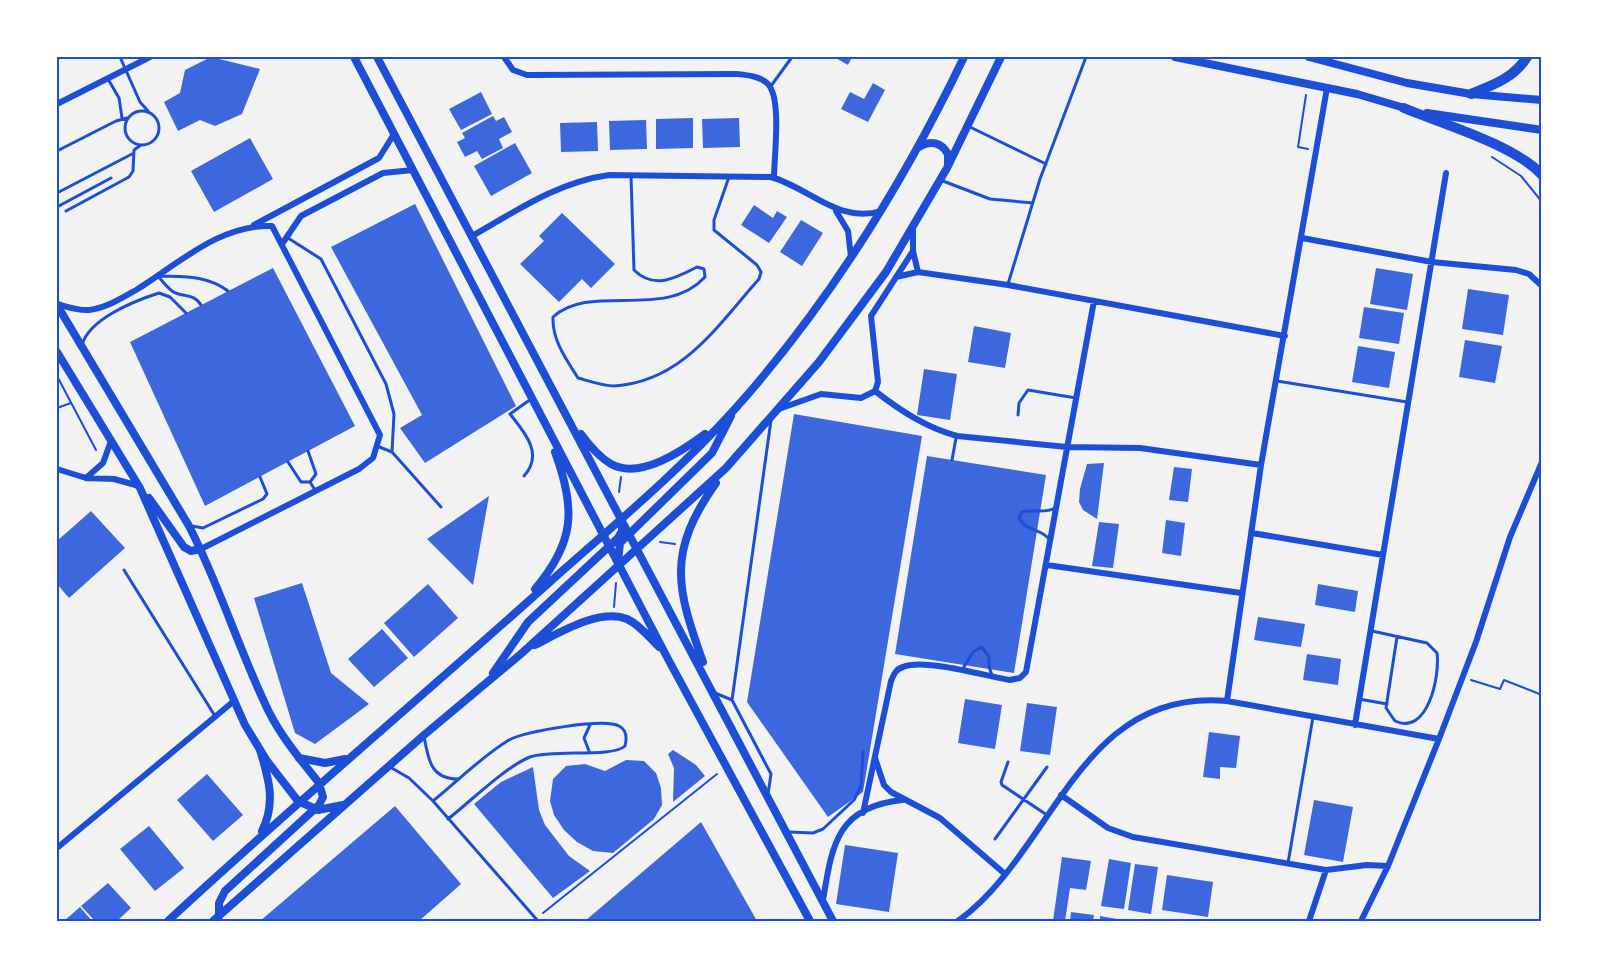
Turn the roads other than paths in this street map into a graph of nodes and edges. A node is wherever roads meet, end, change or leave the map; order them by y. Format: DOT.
graph roads {
  1 [pos="120,57"];
  2 [pos="150,57"];
  3 [pos="354,57"];
  4 [pos="377,57"];
  5 [pos="504,57"];
  6 [pos="792,57"];
  7 [pos="964,57"];
  8 [pos="1001,57"];
  9 [pos="1086,57"];
  10 [pos="1175,57"];
  11 [pos="1309,57"];
  12 [pos="1527,57"];
  13 [pos="125,70"];
  14 [pos="108,79"];
  15 [pos="770,87"];
  16 [pos="1327,87"];
  17 [pos="1472,93"];
  18 [pos="1542,100"];
  19 [pos="57,104"];
  20 [pos="1404,108"];
  21 [pos="148,112"];
  22 [pos="122,118"];
  23 [pos="127,118"];
  24 [pos="968,126"];
  25 [pos="1542,130"];
  26 [pos="394,134"];
  27 [pos="141,145"];
  28 [pos="919,147"];
  29 [pos="57,151"];
  30 [pos="133,153"];
  31 [pos="1046,164"];
  32 [pos="947,168"];
  33 [pos="413,170"];
  34 [pos="1446,173"];
  35 [pos="631,174"];
  36 [pos="1542,175"];
  37 [pos="729,177"];
  38 [pos="111,178"];
  39 [pos="774,178"];
  40 [pos="940,180"];
  41 [pos="57,193"];
  42 [pos="1033,203"];
  43 [pos="57,207"];
  44 [pos="833,208"];
  45 [pos="66,211"];
  46 [pos="881,211"];
  47 [pos="254,225"];
  48 [pos="913,229"];
  49 [pos="472,236"];
  50 [pos="286,237"];
  51 [pos="1302,238"];
  52 [pos="282,244"];
  53 [pos="913,251"];
  54 [pos="851,257"];
  55 [pos="1432,262"];
  56 [pos="918,272"];
  57 [pos="158,276"];
  58 [pos="896,277"];
  59 [pos="1008,285"];
  60 [pos="1542,286"];
  61 [pos="228,291"];
  62 [pos="1094,302"];
  63 [pos="57,305"];
  64 [pos="201,305"];
  65 [pos="186,313"];
  66 [pos="1284,336"];
  67 [pos="82,347"];
  68 [pos="57,351"];
  69 [pos="1277,381"];
  70 [pos="875,391"];
  71 [pos="532,398"];
  72 [pos="1076,398"];
  73 [pos="1409,402"];
  74 [pos="779,408"];
  75 [pos="733,411"];
  76 [pos="566,415"];
  77 [pos="1018,415"];
  78 [pos="543,418"];
  79 [pos="771,418"];
  80 [pos="723,421"];
  81 [pos="957,436"];
  82 [pos="111,439"];
  83 [pos="377,446"];
  84 [pos="1067,447"];
  85 [pos="308,451"];
  86 [pos="392,452"];
  87 [pos="952,460"];
  88 [pos="288,462"];
  89 [pos="1542,462"];
  90 [pos="1261,465"];
  91 [pos="726,468"];
  92 [pos="57,469"];
  93 [pos="524,476"];
  94 [pos="260,477"];
  95 [pos="86,478"];
  96 [pos="310,482"];
  97 [pos="140,487"];
  98 [pos="316,492"];
  99 [pos="1058,505"];
  100 [pos="441,507"];
  101 [pos="621,518"];
  102 [pos="189,526"];
  103 [pos="629,533"];
  104 [pos="1252,533"];
  105 [pos="603,534"];
  106 [pos="1051,545"];
  107 [pos="610,546"];
  108 [pos="201,549"];
  109 [pos="638,549"];
  110 [pos="1383,555"];
  111 [pos="1047,565"];
  112 [pos="620,566"];
  113 [pos="124,570"];
  114 [pos="1241,593"];
  115 [pos="513,615"];
  116 [pos="1370,631"];
  117 [pos="1397,637"];
  118 [pos="522,653"];
  119 [pos="668,659"];
  120 [pos="961,671"];
  121 [pos="992,676"];
  122 [pos="488,682"];
  123 [pos="713,692"];
  124 [pos="1359,699"];
  125 [pos="732,700"];
  126 [pos="234,701"];
  127 [pos="1227,701"];
  128 [pos="1387,704"];
  129 [pos="216,717"];
  130 [pos="1313,717"];
  131 [pos="590,725"];
  132 [pos="1355,725"];
  133 [pos="424,735"];
  134 [pos="1439,739"];
  135 [pos="260,750"];
  136 [pos="589,752"];
  137 [pos="863,752"];
  138 [pos="351,756"];
  139 [pos="874,756"];
  140 [pos="299,758"];
  141 [pos="1008,762"];
  142 [pos="388,767"];
  143 [pos="1047,767"];
  144 [pos="459,779"];
  145 [pos="319,783"];
  146 [pos="1062,795"];
  147 [pos="768,797"];
  148 [pos="903,800"];
  149 [pos="1024,800"];
  150 [pos="298,801"];
  151 [pos="433,801"];
  152 [pos="346,804"];
  153 [pos="315,809"];
  154 [pos="863,813"];
  155 [pos="1047,815"];
  156 [pos="448,819"];
  157 [pos="785,831"];
  158 [pos="260,836"];
  159 [pos="995,839"];
  160 [pos="57,848"];
  161 [pos="1288,864"];
  162 [pos="1388,866"];
  163 [pos="1326,870"];
  164 [pos="1005,874"];
  165 [pos="823,902"];
  166 [pos="216,919"];
  167 [pos="537,920"];
  168 [pos="808,920"];
  169 [pos="168,921"];
  170 [pos="833,921"];
  171 [pos="958,921"];
  172 [pos="1309,921"];
  173 [pos="1361,921"];
  1 -- 13 [label="lane"];
  2 -- 13 [label="street"];
  3 -- 26 [label="main road"];
  4 -- 49 [label="main road"];
  5 -- 15 [label="street"];
  6 -- 15 [label="lane"];
  7 -- 28 [label="main road"];
  8 -- 24 [label="main road"];
  9 -- 31 [label="lane"];
  10 -- 16 [label="main road"];
  11 -- 17 [label="main road"];
  12 -- 17 [label="highway"];
  13 -- 14 [label="street"];
  13 -- 21 [label="lane"];
  14 -- 19 [label="street"];
  14 -- 22 [label="lane"];
  15 -- 39 [label="street"];
  16 -- 20 [label="main road"];
  16 -- 51 [label="street"];
  17 -- 18 [label="main road"];
  20 -- 25 [label="main road"];
  20 -- 36 [label="highway"];
  21 -- 23 [label="lane"];
  21 -- 27 [label="lane"];
  22 -- 23 [label="lane"];
  22 -- 29 [label="lane"];
  23 -- 27 [label="lane"];
  24 -- 31 [label="lane"];
  24 -- 32 [label="main road"];
  26 -- 33 [label="main road"];
  26 -- 47 [label="street"];
  27 -- 30 [label="lane"];
  28 -- 32 [label="main road"];
  28 -- 46 [label="main road"];
  30 -- 41 [label="lane"];
  30 -- 45 [label="lane"];
  31 -- 42 [label="lane"];
  32 -- 40 [label="main road"];
  33 -- 50 [label="street"];
  33 -- 71 [label="main road"];
  34 -- 55 [label="street"];
  35 -- 37 [label="street"];
  35 -- 37 [label="lane"];
  35 -- 49 [label="street"];
  37 -- 39 [label="street"];
  38 -- 43 [label="lane"];
  39 -- 44 [label="street"];
  40 -- 42 [label="lane"];
  40 -- 48 [label="main road"];
  42 -- 59 [label="lane"];
  44 -- 46 [label="street"];
  44 -- 54 [label="street"];
  46 -- 54 [label="main road"];
  47 -- 52 [label="street"];
  47 -- 57 [label="street"];
  48 -- 53 [label="street"];
  48 -- 74 [label="main road"];
  49 -- 76 [label="main road"];
  50 -- 52 [label="street"];
  50 -- 86 [label="lane"];
  51 -- 55 [label="street"];
  51 -- 66 [label="street"];
  52 -- 83 [label="street"];
  53 -- 56 [label="street"];
  53 -- 58 [label="street"];
  54 -- 75 [label="main road"];
  55 -- 60 [label="street"];
  55 -- 73 [label="street"];
  56 -- 58 [label="street"];
  56 -- 59 [label="street"];
  57 -- 61 [label="lane"];
  57 -- 63 [label="street"];
  57 -- 64 [label="lane"];
  58 -- 70 [label="street"];
  59 -- 62 [label="street"];
  62 -- 66 [label="street"];
  62 -- 72 [label="street"];
  63 -- 67 [label="street"];
  65 -- 67 [label="lane"];
  66 -- 69 [label="street"];
  67 -- 102 [label="street"];
  68 -- 82 [label="street"];
  69 -- 73 [label="lane"];
  69 -- 90 [label="street"];
  70 -- 74 [label="street"];
  70 -- 81 [label="street"];
  71 -- 78 [label="main road"];
  71 -- 93 [label="lane"];
  72 -- 77 [label="lane"];
  72 -- 84 [label="street"];
  73 -- 110 [label="street"];
  74 -- 79 [label="main road"];
  75 -- 80 [label="main road"];
  75 -- 103 [label="main road"];
  76 -- 80 [label="main road"];
  76 -- 101 [label="main road"];
  78 -- 105 [label="main road"];
  78 -- 115 [label="main road"];
  79 -- 91 [label="main road"];
  79 -- 125 [label="lane"];
  80 -- 101 [label="main road"];
  81 -- 84 [label="street"];
  81 -- 87 [label="lane"];
  82 -- 95 [label="street"];
  82 -- 97 [label="street"];
  83 -- 86 [label="lane"];
  83 -- 98 [label="street"];
  84 -- 90 [label="street"];
  84 -- 99 [label="street"];
  85 -- 96 [label="lane"];
  86 -- 100 [label="lane"];
  88 -- 96 [label="lane"];
  89 -- 134 [label="street"];
  90 -- 104 [label="street"];
  91 -- 109 [label="main road"];
  91 -- 123 [label="main road"];
  92 -- 95 [label="street"];
  94 -- 102 [label="lane"];
  95 -- 97 [label="street"];
  96 -- 98 [label="lane"];
  97 -- 108 [label="street"];
  97 -- 126 [label="street"];
  98 -- 108 [label="street"];
  99 -- 106 [label="street"];
  99 -- 106 [label="lane"];
  101 -- 103 [label="main road"];
  101 -- 105 [label="main road"];
  101 -- 107 [label="main road"];
  102 -- 108 [label="street"];
  103 -- 109 [label="main road"];
  103 -- 112 [label="main road"];
  104 -- 110 [label="street"];
  104 -- 114 [label="street"];
  105 -- 107 [label="main road"];
  105 -- 115 [label="main road"];
  106 -- 111 [label="street"];
  107 -- 112 [label="main road"];
  107 -- 122 [label="main road"];
  108 -- 140 [label="street"];
  109 -- 112 [label="main road"];
  109 -- 123 [label="main road"];
  110 -- 116 [label="street"];
  111 -- 114 [label="street"];
  111 -- 121 [label="street"];
  112 -- 118 [label="main road"];
  112 -- 119 [label="main road"];
  113 -- 129 [label="lane"];
  114 -- 127 [label="street"];
  115 -- 138 [label="main road"];
  116 -- 117 [label="lane"];
  116 -- 124 [label="street"];
  117 -- 128 [label="lane"];
  117 -- 128 [label="lane"];
  118 -- 119 [label="main road"];
  118 -- 122 [label="main road"];
  119 -- 168 [label="main road"];
  120 -- 121 [label="street"];
  120 -- 121 [label="lane"];
  120 -- 139 [label="street"];
  122 -- 133 [label="main road"];
  123 -- 125 [label="lane"];
  123 -- 147 [label="main road"];
  124 -- 128 [label="lane"];
  124 -- 132 [label="street"];
  125 -- 147 [label="lane"];
  126 -- 129 [label="street"];
  126 -- 135 [label="street"];
  127 -- 130 [label="street"];
  127 -- 146 [label="street"];
  129 -- 160 [label="street"];
  130 -- 132 [label="street"];
  130 -- 161 [label="lane"];
  131 -- 136 [label="lane"];
  131 -- 136 [label="lane"];
  131 -- 144 [label="lane"];
  132 -- 134 [label="street"];
  133 -- 142 [label="main road"];
  133 -- 144 [label="lane"];
  134 -- 162 [label="street"];
  135 -- 150 [label="street"];
  135 -- 158 [label="main road"];
  136 -- 156 [label="lane"];
  137 -- 157 [label="lane"];
  138 -- 140 [label="main road"];
  138 -- 145 [label="main road"];
  139 -- 148 [label="street"];
  139 -- 154 [label="street"];
  140 -- 145 [label="street"];
  141 -- 149 [label="lane"];
  142 -- 151 [label="lane"];
  142 -- 152 [label="main road"];
  143 -- 149 [label="lane"];
  144 -- 151 [label="lane"];
  145 -- 150 [label="main road"];
  145 -- 153 [label="main road"];
  146 -- 155 [label="street"];
  146 -- 161 [label="street"];
  147 -- 157 [label="main road"];
  148 -- 154 [label="street"];
  148 -- 164 [label="street"];
  149 -- 155 [label="lane"];
  149 -- 159 [label="lane"];
  150 -- 153 [label="main road"];
  150 -- 158 [label="main road"];
  151 -- 156 [label="lane"];
  152 -- 153 [label="main road"];
  152 -- 166 [label="main road"];
  153 -- 166 [label="main road"];
  154 -- 165 [label="street"];
  155 -- 164 [label="street"];
  156 -- 167 [label="lane"];
  157 -- 165 [label="main road"];
  158 -- 169 [label="main road"];
  161 -- 163 [label="street"];
  162 -- 163 [label="street"];
  162 -- 173 [label="street"];
  163 -- 172 [label="street"];
  164 -- 171 [label="street"];
  165 -- 170 [label="main road"];
}
